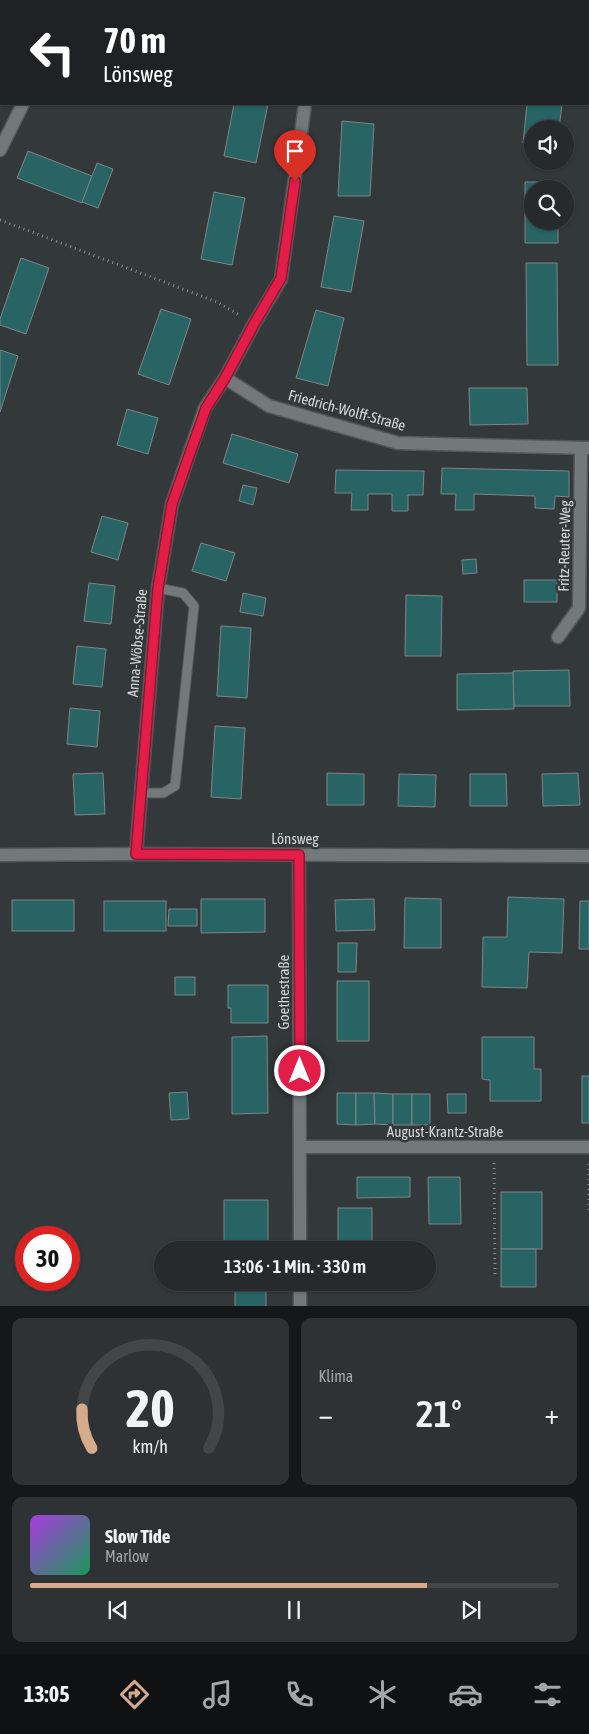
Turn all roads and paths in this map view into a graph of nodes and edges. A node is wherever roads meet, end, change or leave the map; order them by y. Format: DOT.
graph roads {
  1 [pos="22,105"];
  2 [pos="305,105"];
  3 [pos="0,150"];
  4 [pos="0,220"];
  5 [pos="254,324"];
  6 [pos="225,378"];
  7 [pos="585,448"];
  8 [pos="158,588"];
  9 [pos="558,638"];
  10 [pos="141,793"];
  11 [pos="136,854"];
  12 [pos="0,855"];
  13 [pos="299,855"];
  14 [pos="589,856"];
  15 [pos="300,1147"];
  16 [pos="494,1148"];
  17 [pos="589,1148"];
  18 [pos="589,1210"];
  19 [pos="494,1217"];
  20 [pos="501,1217"];
  21 [pos="300,1241"];
  22 [pos="495,1268"];
  23 [pos="501,1268"];
  24 [pos="495,1277"];
  25 [pos="300,1291"];
  26 [pos="300,1306"];
  1 -- 3 [label="street"];
  2 -- 5 [label="street, Anna-Wöbse-Straße"];
  4 -- 5 [label="path"];
  5 -- 6 [label="street, Anna-Wöbse-Straße"];
  6 -- 7 [label="street, Friedrich-Wolff-Straße"];
  6 -- 8 [label="street, Anna-Wöbse-Straße"];
  7 -- 9 [label="street, Fritz-Reuter-Weg"];
  8 -- 10 [label="street, Anna-Wöbse-Straße"];
  8 -- 10 [label="lane"];
  10 -- 11 [label="street, Anna-Wöbse-Straße"];
  11 -- 12 [label="street, Lönsweg"];
  11 -- 13 [label="street, Lönsweg"];
  13 -- 14 [label="street, Lönsweg"];
  13 -- 15 [label="street, Goethestraße"];
  15 -- 16 [label="street, August-Krantz-Straße"];
  15 -- 21 [label="street, Goethestraße"];
  16 -- 17 [label="street, August-Krantz-Straße"];
  16 -- 19 [label="path"];
  17 -- 18 [label="path"];
  19 -- 20 [label="path"];
  19 -- 22 [label="path"];
  22 -- 23 [label="path"];
  22 -- 24 [label="path"];
  25 -- 26 [label="street"];
}
